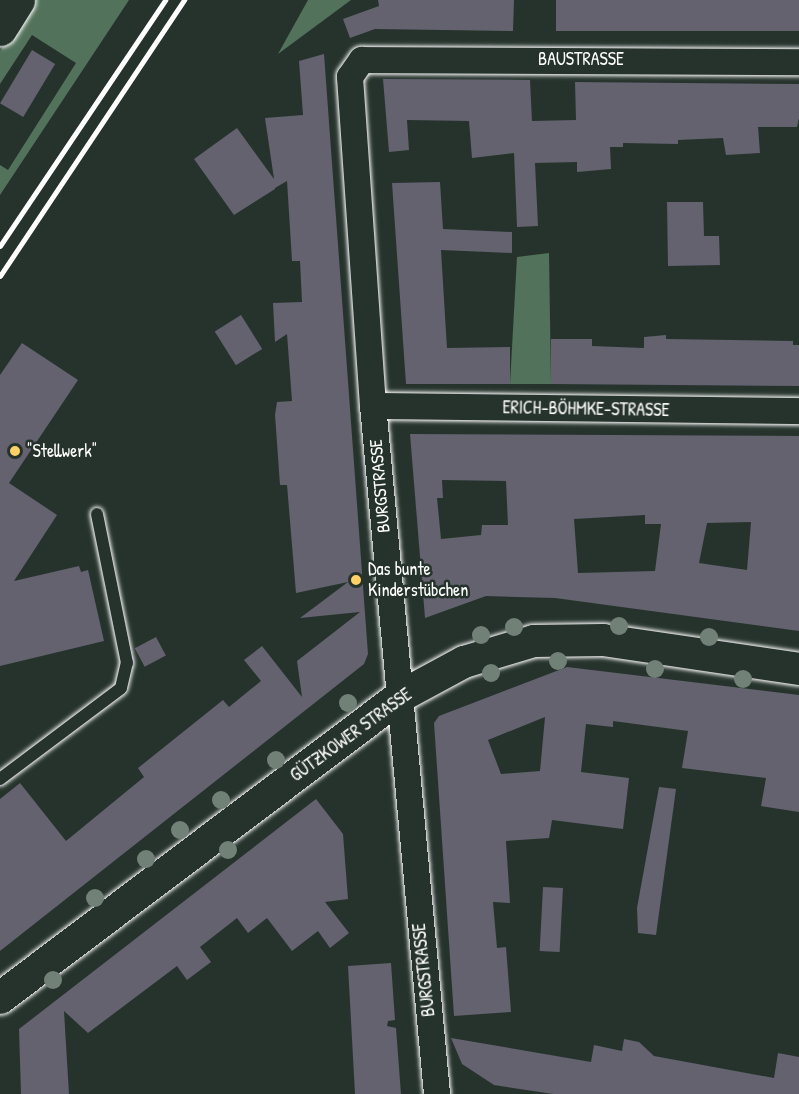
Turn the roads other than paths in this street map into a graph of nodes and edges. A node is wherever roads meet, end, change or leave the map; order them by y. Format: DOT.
graph roads {
  1 [pos="18,0"];
  2 [pos="0,29"];
  3 [pos="362,60"];
  4 [pos="799,62"];
  5 [pos="373,405"];
  6 [pos="799,411"];
  7 [pos="97,514"];
  8 [pos="799,669"];
  9 [pos="400,696"];
  10 [pos="0,779"];
  11 [pos="0,998"];
  12 [pos="437,1094"];
  1 -- 2 [label="main road"];
  3 -- 4 [label="street, BAUSTRASSE"];
  3 -- 5 [label="street, BURGSTRASSE"];
  5 -- 6 [label="street, ERICH-BÖHMKE-STRASSE"];
  5 -- 9 [label="street, BURGSTRASSE"];
  7 -- 10 [label="lane"];
  8 -- 9 [label="street, GÜTZKOWER STRASSE"];
  9 -- 11 [label="street, GÜTZKOWER STRASSE"];
  9 -- 12 [label="street, BURGSTRASSE"];
}
